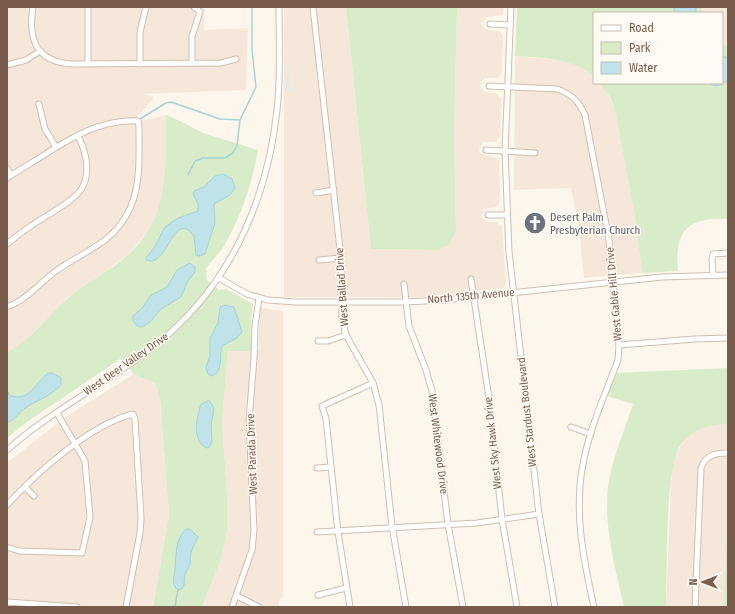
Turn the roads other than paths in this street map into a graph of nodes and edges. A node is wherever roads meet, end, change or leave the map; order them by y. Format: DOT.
graph roads {
  1 [pos="33,7"];
  2 [pos="88,7"];
  3 [pos="146,7"];
  4 [pos="194,7"];
  5 [pos="279,7"];
  6 [pos="313,7"];
  7 [pos="511,7"];
  8 [pos="490,24"];
  9 [pos="510,25"];
  10 [pos="40,51"];
  11 [pos="236,59"];
  12 [pos="192,63"];
  13 [pos="88,64"];
  14 [pos="140,64"];
  15 [pos="7,65"];
  16 [pos="490,86"];
  17 [pos="507,86"];
  18 [pos="39,104"];
  19 [pos="78,136"];
  20 [pos="56,147"];
  21 [pos="486,150"];
  22 [pos="505,151"];
  23 [pos="535,153"];
  24 [pos="7,168"];
  25 [pos="9,177"];
  26 [pos="334,190"];
  27 [pos="316,193"];
  28 [pos="488,215"];
  29 [pos="507,215"];
  30 [pos="7,244"];
  31 [pos="728,253"];
  32 [pos="341,258"];
  33 [pos="319,260"];
  34 [pos="714,275"];
  35 [pos="728,275"];
  36 [pos="219,278"];
  37 [pos="471,279"];
  38 [pos="614,282"];
  39 [pos="404,284"];
  40 [pos="513,292"];
  41 [pos="472,297"];
  42 [pos="259,298"];
  43 [pos="342,302"];
  44 [pos="405,302"];
  45 [pos="7,307"];
  46 [pos="346,335"];
  47 [pos="728,338"];
  48 [pos="318,341"];
  49 [pos="619,345"];
  50 [pos="373,383"];
  51 [pos="57,413"];
  52 [pos="571,427"];
  53 [pos="591,434"];
  54 [pos="76,444"];
  55 [pos="7,450"];
  56 [pos="728,453"];
  57 [pos="331,467"];
  58 [pos="317,468"];
  59 [pos="25,487"];
  60 [pos="34,496"];
  61 [pos="7,505"];
  62 [pos="539,514"];
  63 [pos="502,519"];
  64 [pos="448,524"];
  65 [pos="392,526"];
  66 [pos="316,532"];
  67 [pos="338,532"];
  68 [pos="7,547"];
  69 [pos="346,588"];
  70 [pos="318,595"];
  71 [pos="237,596"];
  72 [pos="7,602"];
  73 [pos="77,607"];
  74 [pos="126,607"];
  75 [pos="232,607"];
  76 [pos="259,607"];
  77 [pos="350,607"];
  78 [pos="406,607"];
  79 [pos="463,607"];
  80 [pos="517,607"];
  81 [pos="555,607"];
  82 [pos="594,607"];
  83 [pos="695,607"];
  1 -- 10 [label="street"];
  2 -- 13 [label="street"];
  3 -- 14 [label="street"];
  4 -- 12 [label="street"];
  5 -- 36 [label="street, West Deer Valley Drive"];
  6 -- 26 [label="street, West Ballad Drive"];
  7 -- 9 [label="street, West Stardust Boulevard"];
  8 -- 9 [label="street"];
  9 -- 17 [label="street, West Stardust Boulevard"];
  10 -- 13 [label="street"];
  10 -- 15 [label="street"];
  11 -- 12 [label="street"];
  12 -- 14 [label="street"];
  13 -- 14 [label="street"];
  16 -- 17 [label="street"];
  17 -- 22 [label="street, West Stardust Boulevard"];
  17 -- 38 [label="street, West Gable Hill Drive"];
  18 -- 20 [label="street"];
  19 -- 20 [label="street"];
  19 -- 30 [label="street"];
  19 -- 45 [label="street"];
  20 -- 25 [label="street"];
  21 -- 22 [label="street"];
  22 -- 23 [label="street"];
  22 -- 29 [label="street, West Stardust Boulevard"];
  24 -- 25 [label="street"];
  26 -- 27 [label="street"];
  26 -- 32 [label="street, West Ballad Drive"];
  28 -- 29 [label="street"];
  29 -- 40 [label="street, West Stardust Boulevard"];
  31 -- 34 [label="street"];
  32 -- 33 [label="street"];
  32 -- 43 [label="street, West Ballad Drive"];
  34 -- 35 [label="street, North 135th Avenue"];
  34 -- 38 [label="street, North 135th Avenue"];
  36 -- 42 [label="street, North 135th Avenue"];
  36 -- 51 [label="street, West Deer Valley Drive"];
  37 -- 41 [label="street, West Sky Hawk Drive"];
  38 -- 40 [label="street, North 135th Avenue"];
  38 -- 49 [label="street, West Gable Hill Drive"];
  39 -- 44 [label="street, West Whitewood Drive"];
  40 -- 41 [label="street, North 135th Avenue"];
  40 -- 62 [label="street, West Stardust Boulevard"];
  41 -- 44 [label="street, North 135th Avenue"];
  41 -- 63 [label="street, West Sky Hawk Drive"];
  42 -- 43 [label="street, North 135th Avenue"];
  42 -- 71 [label="street, West Parada Drive"];
  43 -- 44 [label="street, North 135th Avenue"];
  43 -- 46 [label="street, West Ballad Drive"];
  44 -- 64 [label="street, West Whitewood Drive"];
  46 -- 48 [label="street"];
  46 -- 50 [label="street, West Ballad Drive"];
  47 -- 49 [label="street"];
  49 -- 53 [label="street, West Gable Hill Drive"];
  50 -- 57 [label="street"];
  50 -- 65 [label="street, West Ballad Drive"];
  51 -- 54 [label="street"];
  51 -- 55 [label="street, West Deer Valley Drive"];
  52 -- 53 [label="street"];
  53 -- 82 [label="street, West Gable Hill Drive"];
  54 -- 59 [label="street"];
  54 -- 68 [label="street"];
  54 -- 74 [label="street"];
  56 -- 83 [label="street"];
  57 -- 58 [label="street"];
  57 -- 67 [label="street"];
  59 -- 60 [label="street"];
  59 -- 61 [label="street"];
  62 -- 63 [label="street"];
  62 -- 81 [label="street, West Stardust Boulevard"];
  63 -- 64 [label="street"];
  63 -- 80 [label="street, West Sky Hawk Drive"];
  64 -- 65 [label="street"];
  64 -- 79 [label="street, West Whitewood Drive"];
  65 -- 67 [label="street"];
  65 -- 78 [label="street, West Ballad Drive"];
  66 -- 67 [label="street"];
  67 -- 69 [label="street"];
  69 -- 70 [label="street"];
  69 -- 77 [label="street"];
  71 -- 75 [label="street, West Parada Drive"];
  71 -- 76 [label="street"];
  72 -- 73 [label="street"];
}
